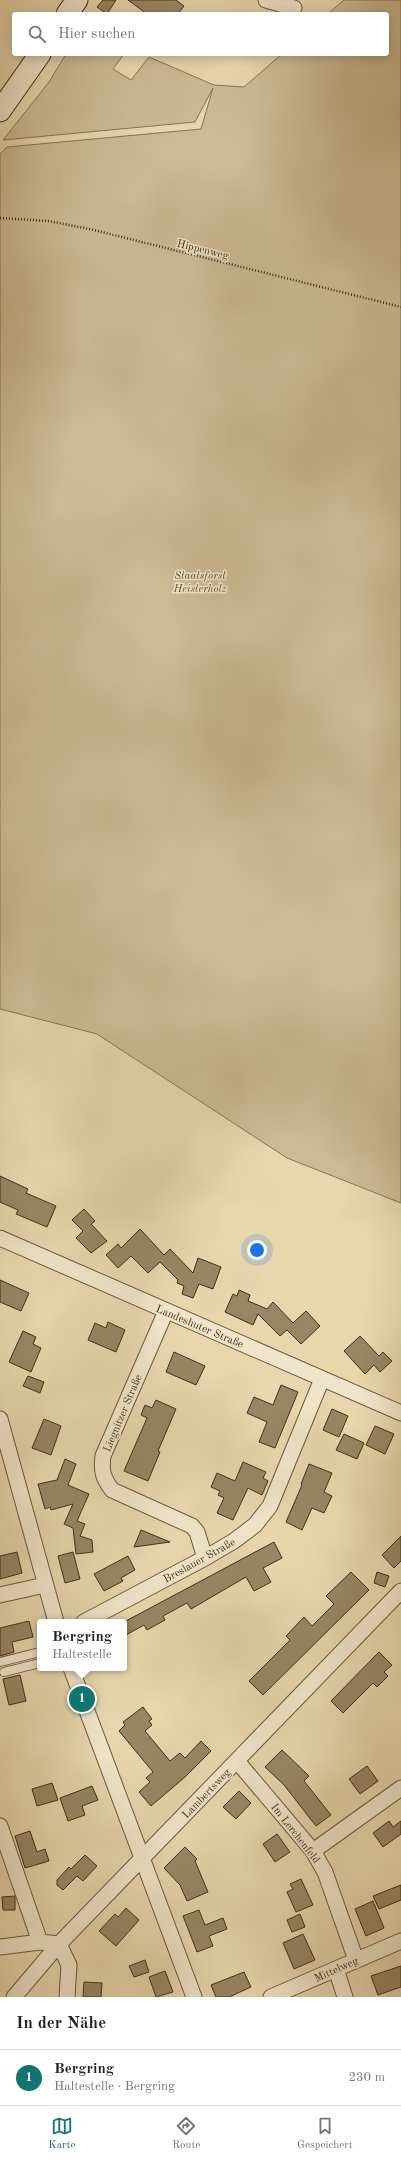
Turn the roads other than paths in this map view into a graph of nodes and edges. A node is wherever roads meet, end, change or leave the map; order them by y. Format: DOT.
graph roads {
  1 [pos="77,0"];
  2 [pos="266,0"];
  3 [pos="294,8"];
  4 [pos="69,12"];
  5 [pos="39,56"];
  6 [pos="0,111"];
  7 [pos="0,1238"];
  8 [pos="166,1311"];
  9 [pos="322,1379"];
  10 [pos="401,1414"];
  11 [pos="0,1419"];
  12 [pos="205,1558"];
  13 [pos="45,1585"];
  14 [pos="401,1591"];
  15 [pos="0,1595"];
  16 [pos="55,1619"];
  17 [pos="90,1619"];
  18 [pos="37,1653"];
  19 [pos="0,1662"];
  20 [pos="37,1664"];
  21 [pos="72,1671"];
  22 [pos="4,1672"];
  23 [pos="237,1761"];
  24 [pos="401,1788"];
  25 [pos="0,1826"];
  26 [pos="313,1851"];
  27 [pos="142,1860"];
  28 [pos="401,1941"];
  29 [pos="40,1942"];
  30 [pos="59,1944"];
  31 [pos="0,1947"];
  32 [pos="356,1960"];
  33 [pos="336,1969"];
  34 [pos="14,1997"];
  35 [pos="67,1997"];
  36 [pos="194,1997"];
  37 [pos="271,1997"];
  38 [pos="345,1997"];
  1 -- 4 [label="street"];
  2 -- 3 [label="street"];
  5 -- 6 [label="street"];
  7 -- 8 [label="street, Landeshuter Straße"];
  8 -- 9 [label="street, Landeshuter Straße"];
  8 -- 12 [label="street, Liegnitzer Straße"];
  9 -- 10 [label="street, Landeshuter Straße"];
  9 -- 12 [label="street, Breslauer Straße"];
  11 -- 13 [label="street"];
  12 -- 17 [label="street, Breslauer Straße"];
  13 -- 15 [label="street"];
  13 -- 16 [label="street"];
  14 -- 23 [label="street, Lambertsweg"];
  18 -- 19 [label="lane"];
  20 -- 22 [label="lane"];
  21 -- 27 [label="street"];
  23 -- 26 [label="street, Im Lerchenfeld"];
  23 -- 27 [label="street, Lambertsweg"];
  24 -- 26 [label="street"];
  25 -- 29 [label="street"];
  26 -- 32 [label="street, Im Lerchenfeld"];
  27 -- 30 [label="street, Lambertsweg"];
  27 -- 36 [label="street"];
  28 -- 32 [label="street, Mittelweg"];
  29 -- 30 [label="street"];
  29 -- 31 [label="street"];
  30 -- 34 [label="street, Lambertsweg"];
  30 -- 35 [label="street"];
  32 -- 33 [label="street, Mittelweg"];
  33 -- 37 [label="street, Mittelweg"];
  33 -- 38 [label="street"];
}
